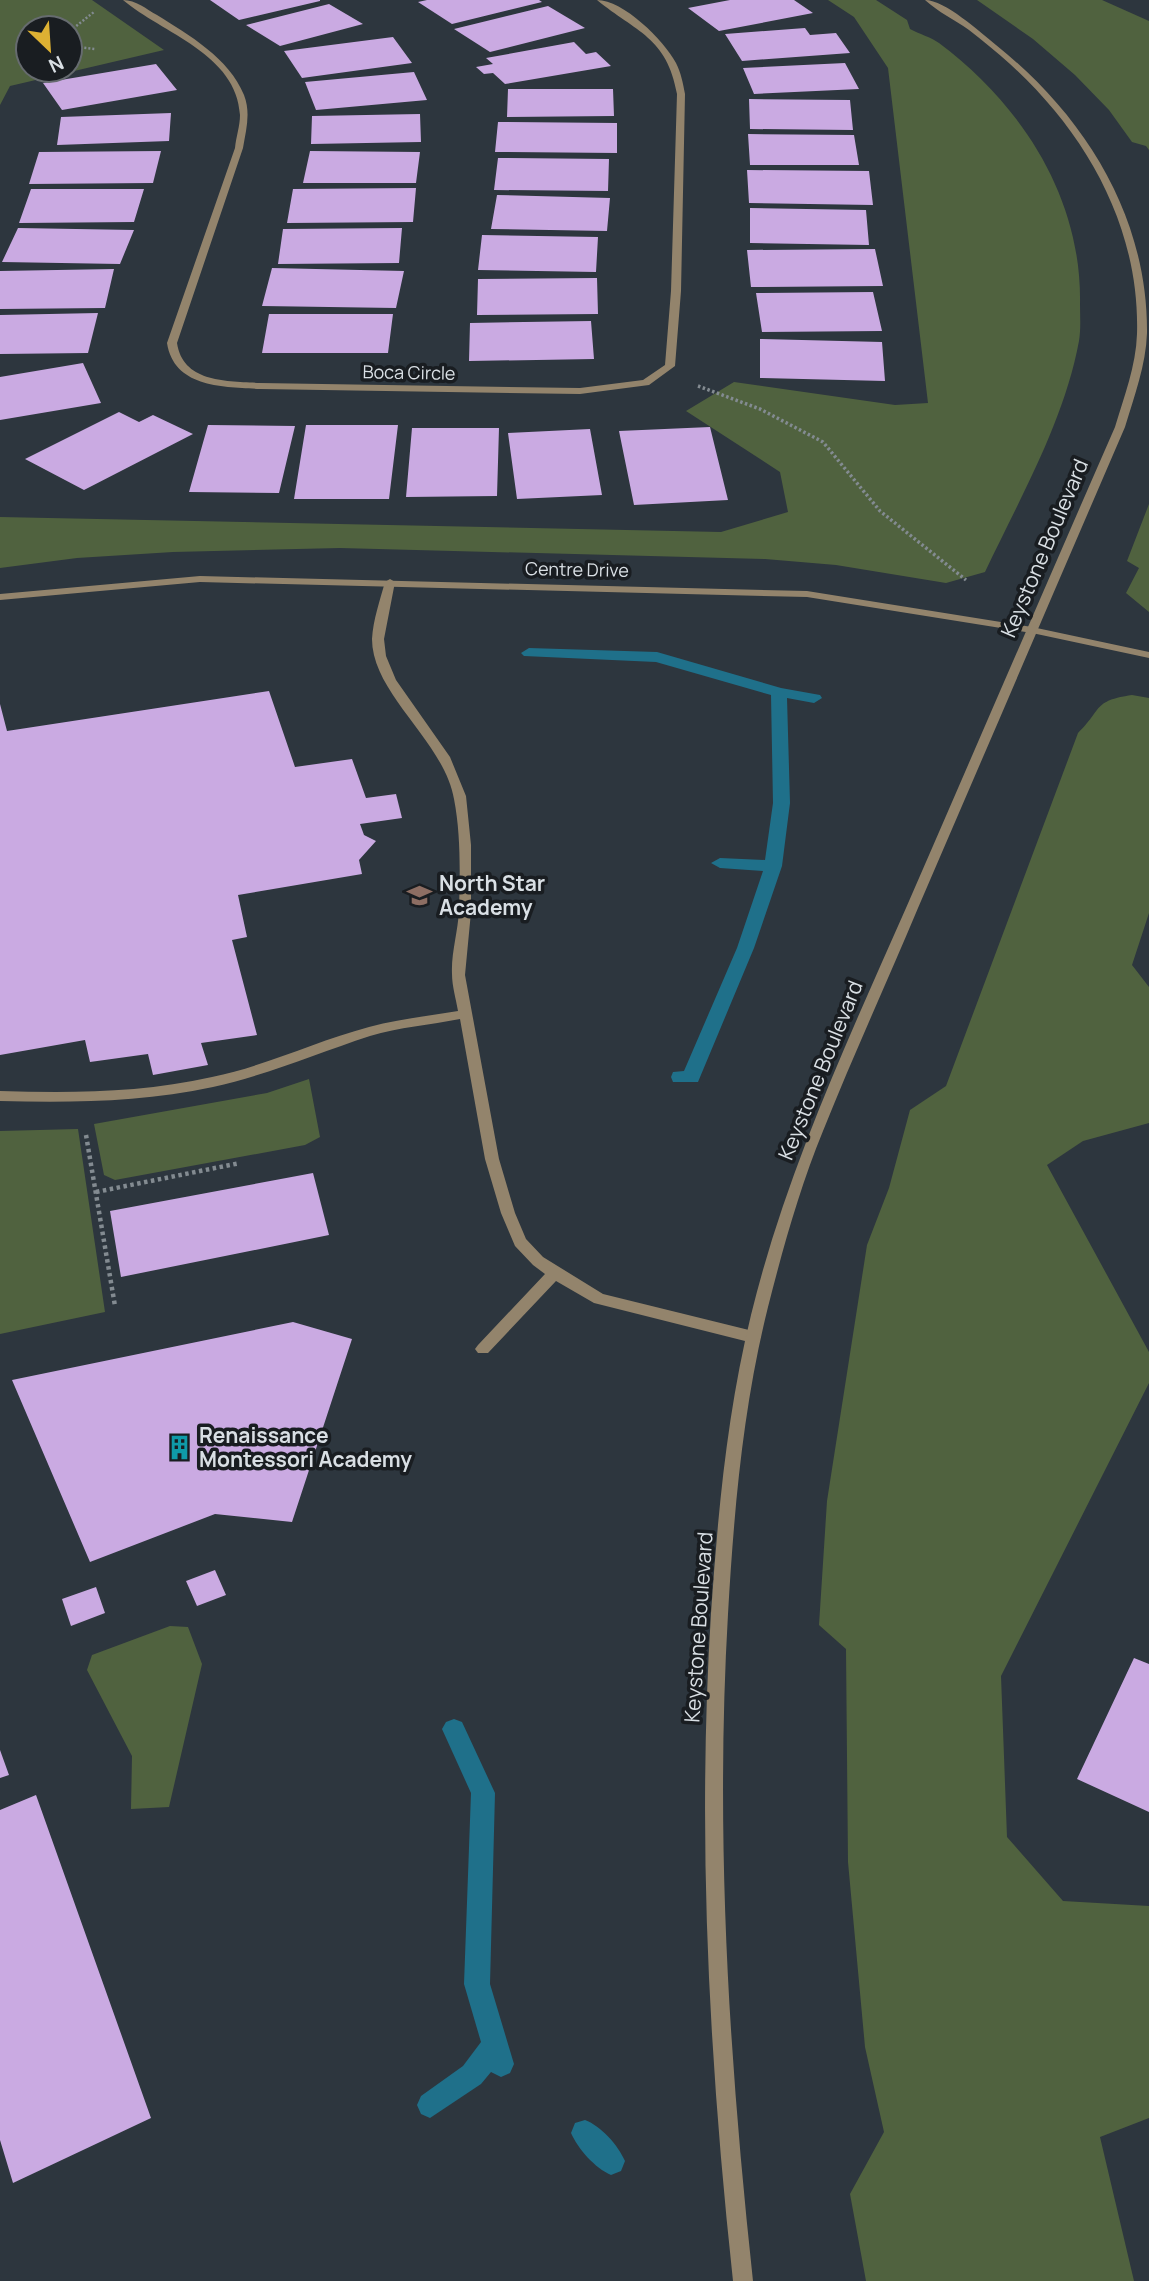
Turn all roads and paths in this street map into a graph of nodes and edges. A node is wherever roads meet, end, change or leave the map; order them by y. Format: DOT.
graph roads {
  1 [pos="127,0"];
  2 [pos="601,0"];
  3 [pos="929,0"];
  4 [pos="96,11"];
  5 [pos="84,18"];
  6 [pos="84,48"];
  7 [pos="94,49"];
  8 [pos="697,386"];
  9 [pos="967,581"];
  10 [pos="390,582"];
  11 [pos="0,597"];
  12 [pos="1032,630"];
  13 [pos="1149,655"];
  14 [pos="465,1014"];
  15 [pos="0,1096"];
  16 [pos="81,1098"];
  17 [pos="240,1163"];
  18 [pos="96,1192"];
  19 [pos="555,1273"];
  20 [pos="116,1306"];
  21 [pos="753,1337"];
  22 [pos="483,1349"];
  23 [pos="743,2281"];
  1 -- 2 [label="street, Boca Circle"];
  3 -- 12 [label="street, Keystone Boulevard"];
  4 -- 5 [label="path"];
  6 -- 7 [label="path"];
  8 -- 9 [label="path"];
  10 -- 11 [label="street, Centre Drive"];
  10 -- 12 [label="street, Centre Drive"];
  10 -- 14 [label="street"];
  12 -- 13 [label="street, Centre Drive"];
  12 -- 21 [label="street, Keystone Boulevard"];
  14 -- 16 [label="street"];
  14 -- 19 [label="street"];
  15 -- 16 [label="street"];
  16 -- 18 [label="path"];
  17 -- 18 [label="path"];
  18 -- 20 [label="path"];
  19 -- 21 [label="street"];
  19 -- 22 [label="street"];
  21 -- 23 [label="street, Keystone Boulevard"];
}
